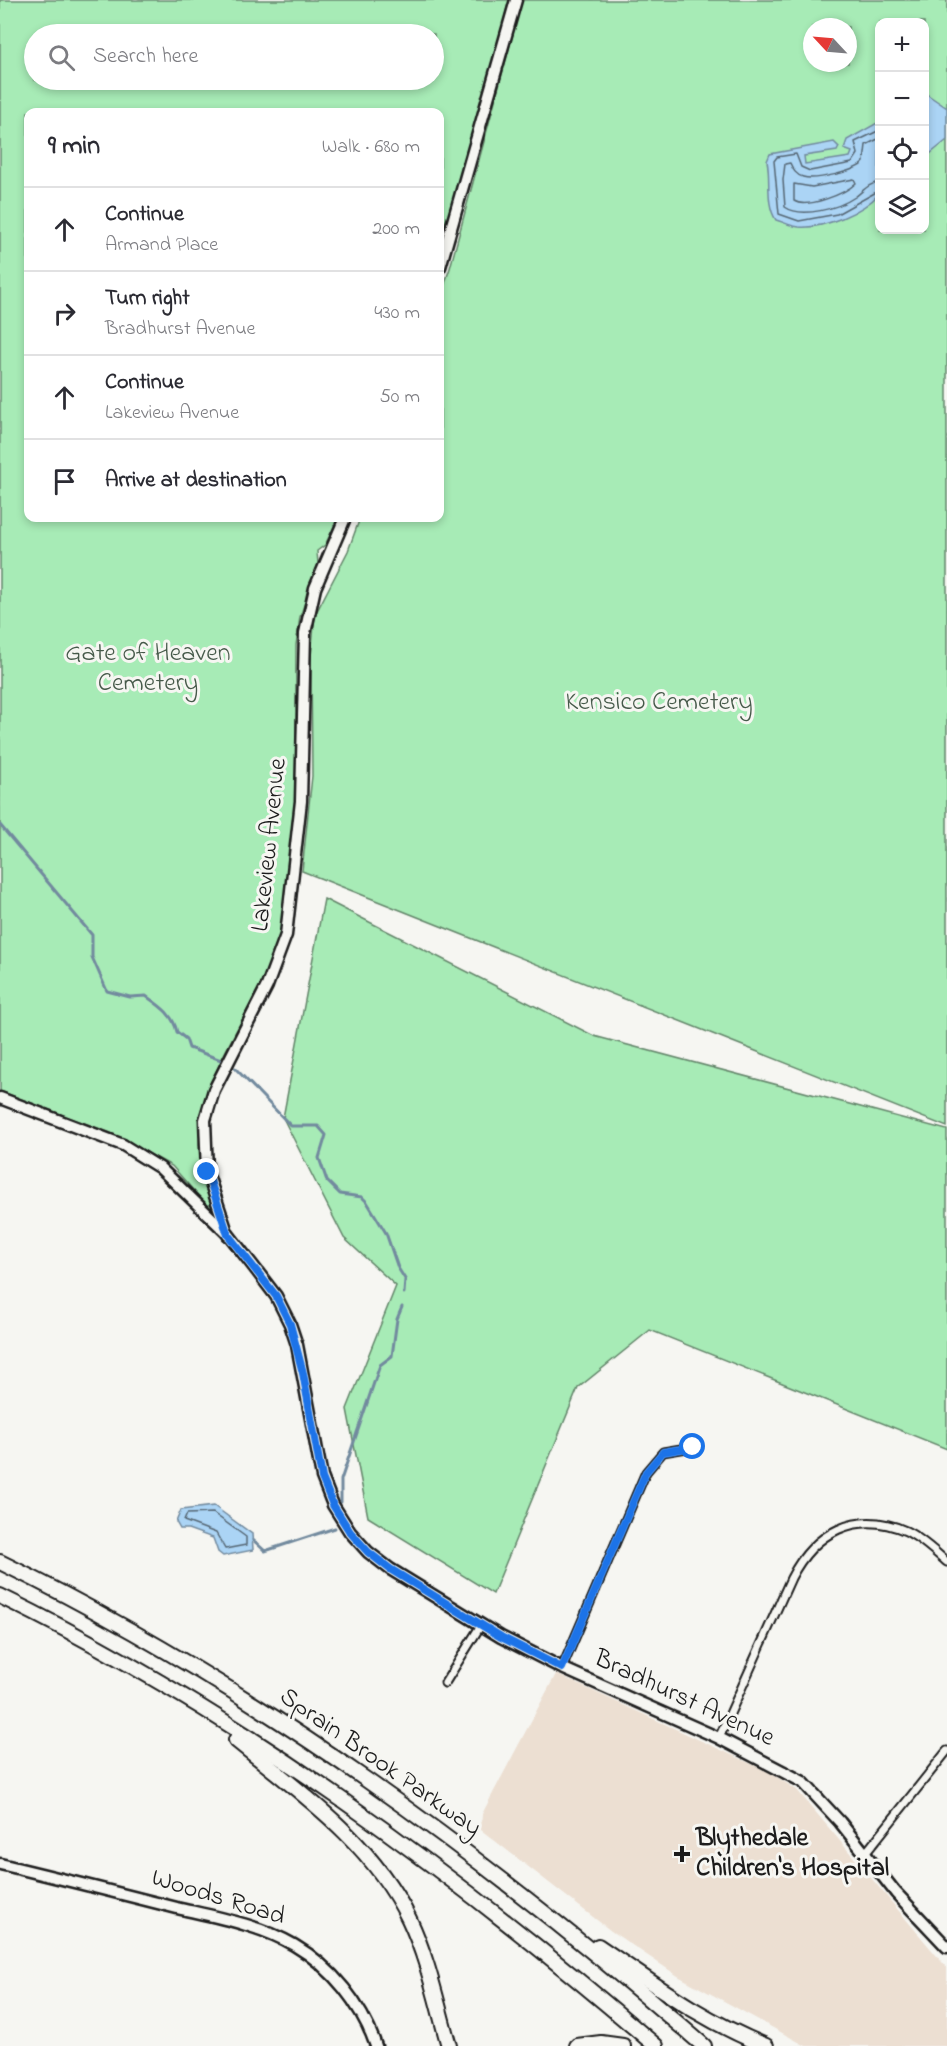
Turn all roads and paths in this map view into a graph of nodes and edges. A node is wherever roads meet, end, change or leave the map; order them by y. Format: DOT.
graph roads {
  1 [pos="516,0"];
  2 [pos="444,253"];
  3 [pos="343,522"];
  4 [pos="0,1098"];
  5 [pos="228,1235"];
  6 [pos="693,1447"];
  7 [pos="0,1562"];
  8 [pos="947,1562"];
  9 [pos="0,1596"];
  10 [pos="482,1625"];
  11 [pos="562,1668"];
  12 [pos="445,1683"];
  13 [pos="188,1701"];
  14 [pos="719,1738"];
  15 [pos="947,1751"];
  16 [pos="864,1854"];
  17 [pos="0,1864"];
  18 [pos="485,1867"];
  19 [pos="947,1947"];
  20 [pos="376,2046"];
  21 [pos="449,2046"];
  22 [pos="577,2046"];
  23 [pos="623,2046"];
  24 [pos="656,2046"];
  25 [pos="704,2046"];
  26 [pos="766,2046"];
  1 -- 2 [label="street"];
  3 -- 5 [label="street, Lakeview Avenue"];
  4 -- 5 [label="street, Bradhurst Avenue"];
  5 -- 10 [label="street, Bradhurst Avenue"];
  6 -- 11 [label="street"];
  7 -- 18 [label="highway, Sprain Brook Parkway"];
  8 -- 14 [label="street"];
  9 -- 13 [label="highway, Sprain Brook Parkway"];
  10 -- 11 [label="street, Bradhurst Avenue"];
  10 -- 12 [label="street"];
  11 -- 14 [label="street, Bradhurst Avenue"];
  13 -- 21 [label="highway"];
  13 -- 24 [label="highway, Sprain Brook Parkway"];
  14 -- 16 [label="street, Bradhurst Avenue"];
  15 -- 16 [label="street"];
  16 -- 19 [label="street, Bradhurst Avenue"];
  17 -- 20 [label="street, Woods Road"];
  18 -- 25 [label="highway, Sprain Brook Parkway"];
  18 -- 26 [label="highway"];
  22 -- 23 [label="highway"];
}
